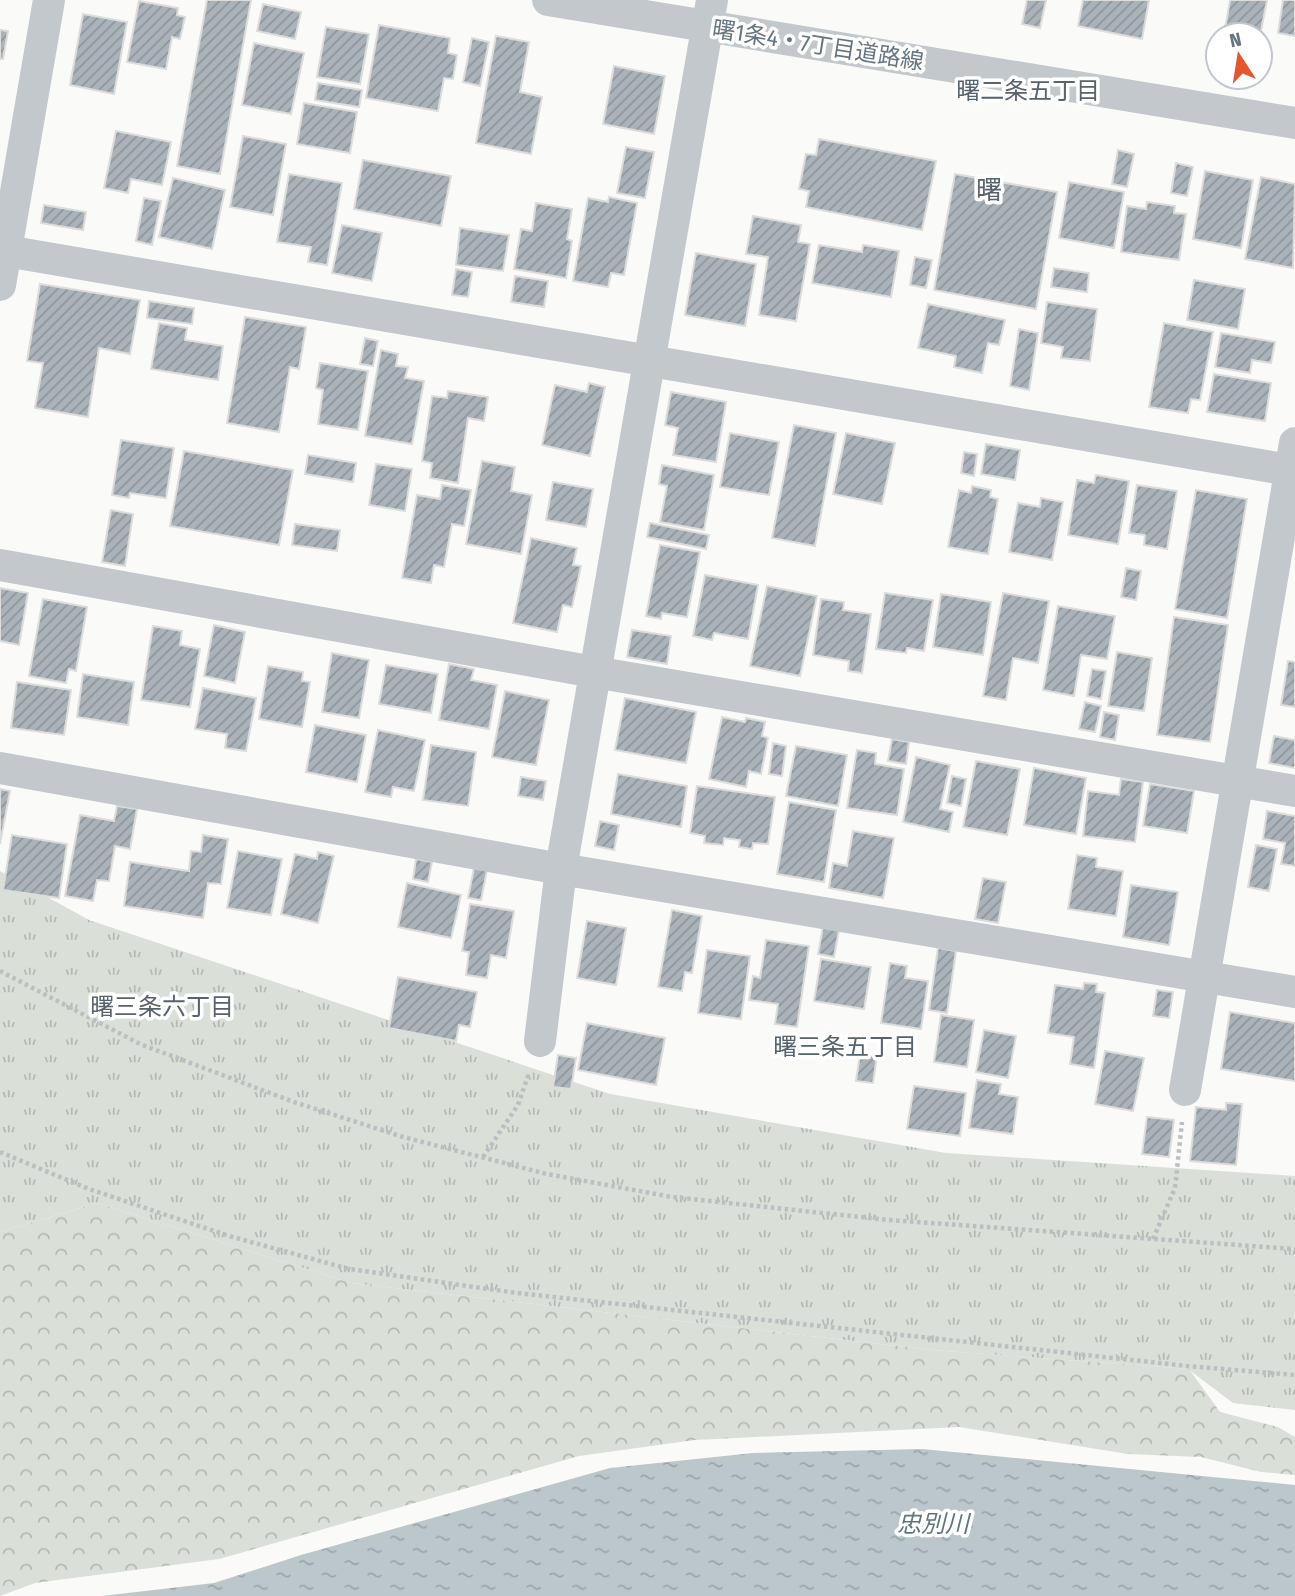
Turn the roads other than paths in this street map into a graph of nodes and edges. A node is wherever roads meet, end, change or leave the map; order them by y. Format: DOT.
graph roads {
  1 [pos="49,0"];
  2 [pos="548,0"];
  3 [pos="709,14"];
  4 [pos="14,114"];
  5 [pos="1295,123"];
  6 [pos="6,251"];
  7 [pos="0,285"];
  8 [pos="648,360"];
  9 [pos="1293,461"];
  10 [pos="0,565"];
  11 [pos="594,672"];
  12 [pos="0,768"];
  13 [pos="1236,781"];
  14 [pos="1295,790"];
  15 [pos="561,869"];
  16 [pos="1206,977"];
  17 [pos="1295,992"];
  18 [pos="540,1041"];
  19 [pos="1185,1090"];
  1 -- 4 [label="street"];
  2 -- 3 [label="street, 曙1条4・7丁目道路線"];
  3 -- 5 [label="street, 曙1条4・7丁目道路線"];
  3 -- 8 [label="street"];
  4 -- 6 [label="street"];
  6 -- 7 [label="street"];
  6 -- 8 [label="street"];
  8 -- 9 [label="street"];
  8 -- 11 [label="street"];
  9 -- 13 [label="street"];
  10 -- 11 [label="street"];
  11 -- 13 [label="street"];
  11 -- 15 [label="street"];
  12 -- 15 [label="street"];
  13 -- 14 [label="street"];
  13 -- 16 [label="street"];
  15 -- 16 [label="street"];
  15 -- 18 [label="street"];
  16 -- 17 [label="street"];
  16 -- 19 [label="street"];
}
